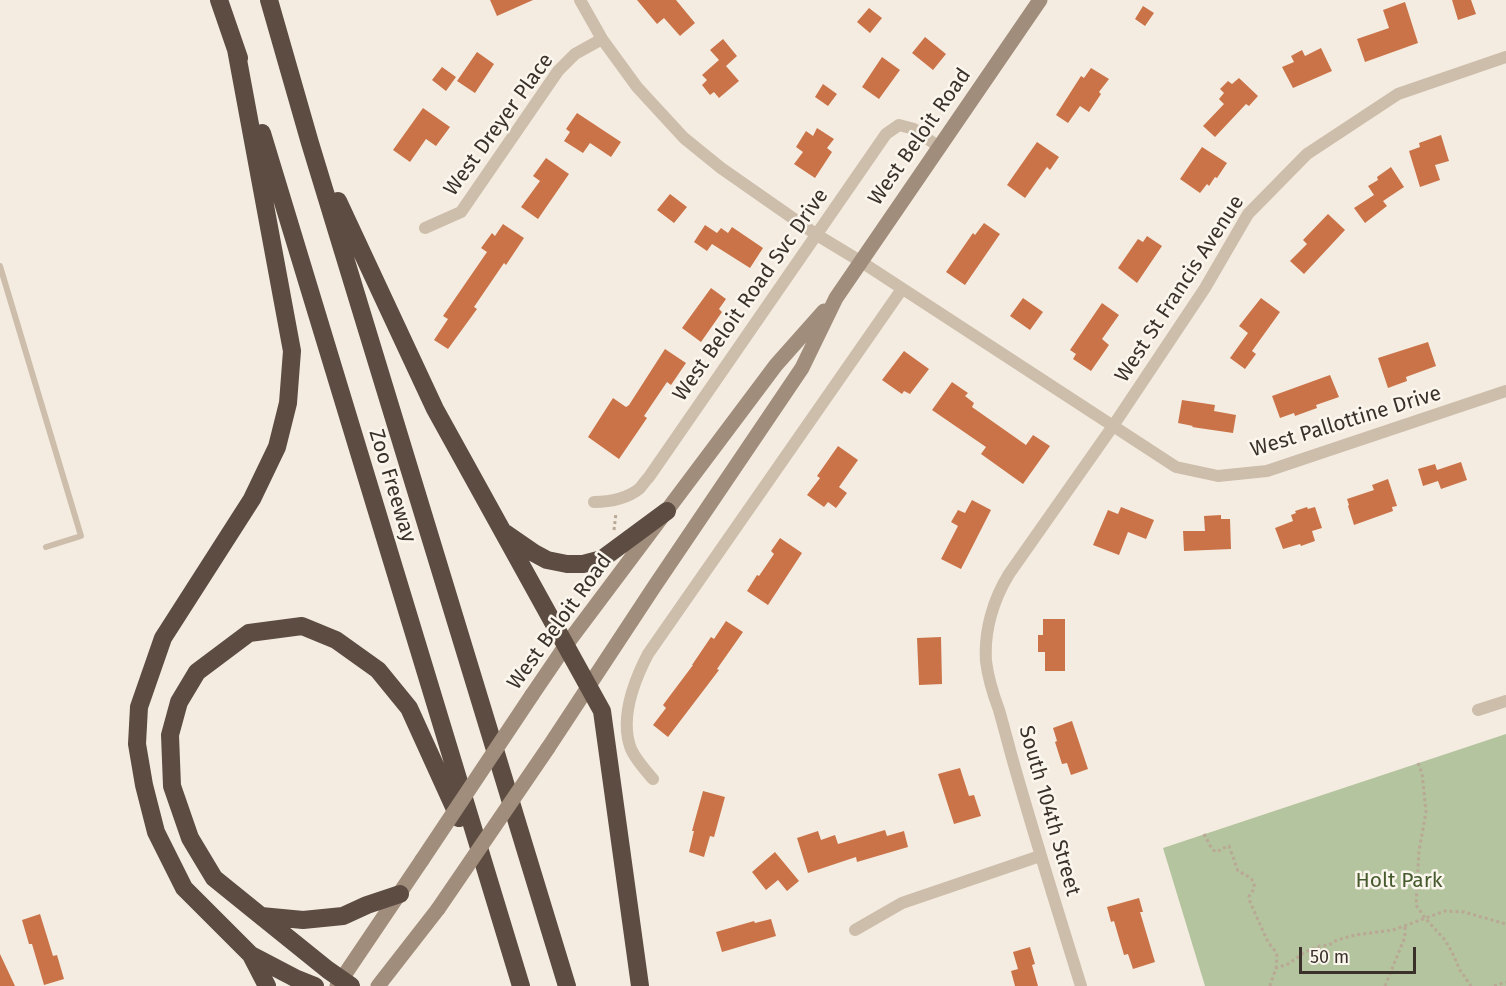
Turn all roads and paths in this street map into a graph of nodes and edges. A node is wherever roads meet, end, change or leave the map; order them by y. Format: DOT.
graph roads {
  1 [pos="219,0"];
  2 [pos="269,0"];
  3 [pos="580,0"];
  4 [pos="1040,0"];
  5 [pos="602,39"];
  6 [pos="236,48"];
  7 [pos="1506,57"];
  8 [pos="310,143"];
  9 [pos="939,147"];
  10 [pos="425,228"];
  11 [pos="817,235"];
  12 [pos="860,261"];
  13 [pos="0,266"];
  14 [pos="902,289"];
  15 [pos="836,298"];
  16 [pos="1506,391"];
  17 [pos="1113,426"];
  18 [pos="617,499"];
  19 [pos="594,502"];
  20 [pos="667,511"];
  21 [pos="500,529"];
  22 [pos="613,538"];
  23 [pos="46,547"];
  24 [pos="566,645"];
  25 [pos="986,645"];
  26 [pos="588,686"];
  27 [pos="1506,700"];
  28 [pos="1478,710"];
  29 [pos="1418,763"];
  30 [pos="652,779"];
  31 [pos="1204,834"];
  32 [pos="1040,856"];
  33 [pos="489,883"];
  34 [pos="400,894"];
  35 [pos="261,916"];
  36 [pos="1425,918"];
  37 [pos="1506,924"];
  38 [pos="1405,925"];
  39 [pos="855,930"];
  40 [pos="252,955"];
  41 [pos="1276,968"];
  42 [pos="1506,982"];
  43 [pos="344,984"];
  44 [pos="267,986"];
  45 [pos="315,986"];
  46 [pos="378,986"];
  47 [pos="521,986"];
  48 [pos="567,986"];
  49 [pos="640,986"];
  50 [pos="1081,986"];
  51 [pos="1270,986"];
  52 [pos="1385,986"];
  53 [pos="1471,986"];
  54 [pos="1494,986"];
  1 -- 6 [label="highway, Zoo Freeway"];
  2 -- 8 [label="highway, Zoo Freeway"];
  3 -- 5 [label="street, West Pallottine Drive"];
  4 -- 9 [label="main road, West Beloit Road"];
  5 -- 10 [label="street, West Dreyer Place"];
  5 -- 11 [label="street, West Pallottine Drive"];
  6 -- 33 [label="highway, Zoo Freeway"];
  6 -- 40 [label="highway"];
  7 -- 17 [label="street, West St Francis Avenue"];
  8 -- 21 [label="highway"];
  8 -- 48 [label="highway, Zoo Freeway"];
  9 -- 11 [label="street, West Beloit Road Svc Drive"];
  9 -- 12 [label="main road, West Beloit Road"];
  11 -- 12 [label="street, West Pallottine Drive"];
  11 -- 18 [label="street, West Beloit Road Svc Drive"];
  12 -- 14 [label="street, West Pallottine Drive"];
  12 -- 15 [label="main road, West Beloit Road"];
  13 -- 23 [label="lane"];
  14 -- 17 [label="street, West Pallottine Drive"];
  14 -- 30 [label="street"];
  15 -- 20 [label="main road, West Beloit Road"];
  15 -- 26 [label="main road, West Beloit Road"];
  16 -- 17 [label="street, West Pallottine Drive"];
  17 -- 25 [label="street, West St Francis Avenue"];
  18 -- 19 [label="street, West Beloit Road Svc Drive"];
  18 -- 22 [label="path"];
  20 -- 21 [label="highway"];
  20 -- 24 [label="main road, West Beloit Road"];
  21 -- 24 [label="highway"];
  24 -- 26 [label="highway"];
  24 -- 34 [label="main road, West Beloit Road, bridge"];
  25 -- 32 [label="street, South 104th Street"];
  26 -- 46 [label="main road, West Beloit Road, bridge"];
  26 -- 49 [label="highway"];
  27 -- 28 [label="street"];
  29 -- 36 [label="path"];
  31 -- 41 [label="path"];
  32 -- 39 [label="street"];
  32 -- 50 [label="street, South 104th Street"];
  33 -- 35 [label="highway"];
  33 -- 47 [label="highway, Zoo Freeway"];
  34 -- 35 [label="highway"];
  34 -- 43 [label="main road, West Beloit Road"];
  35 -- 43 [label="highway"];
  36 -- 37 [label="path"];
  36 -- 38 [label="path"];
  36 -- 53 [label="path"];
  38 -- 41 [label="path"];
  38 -- 52 [label="path"];
  40 -- 44 [label="highway"];
  40 -- 45 [label="highway"];
  41 -- 51 [label="path"];
  42 -- 54 [label="path"];
}
